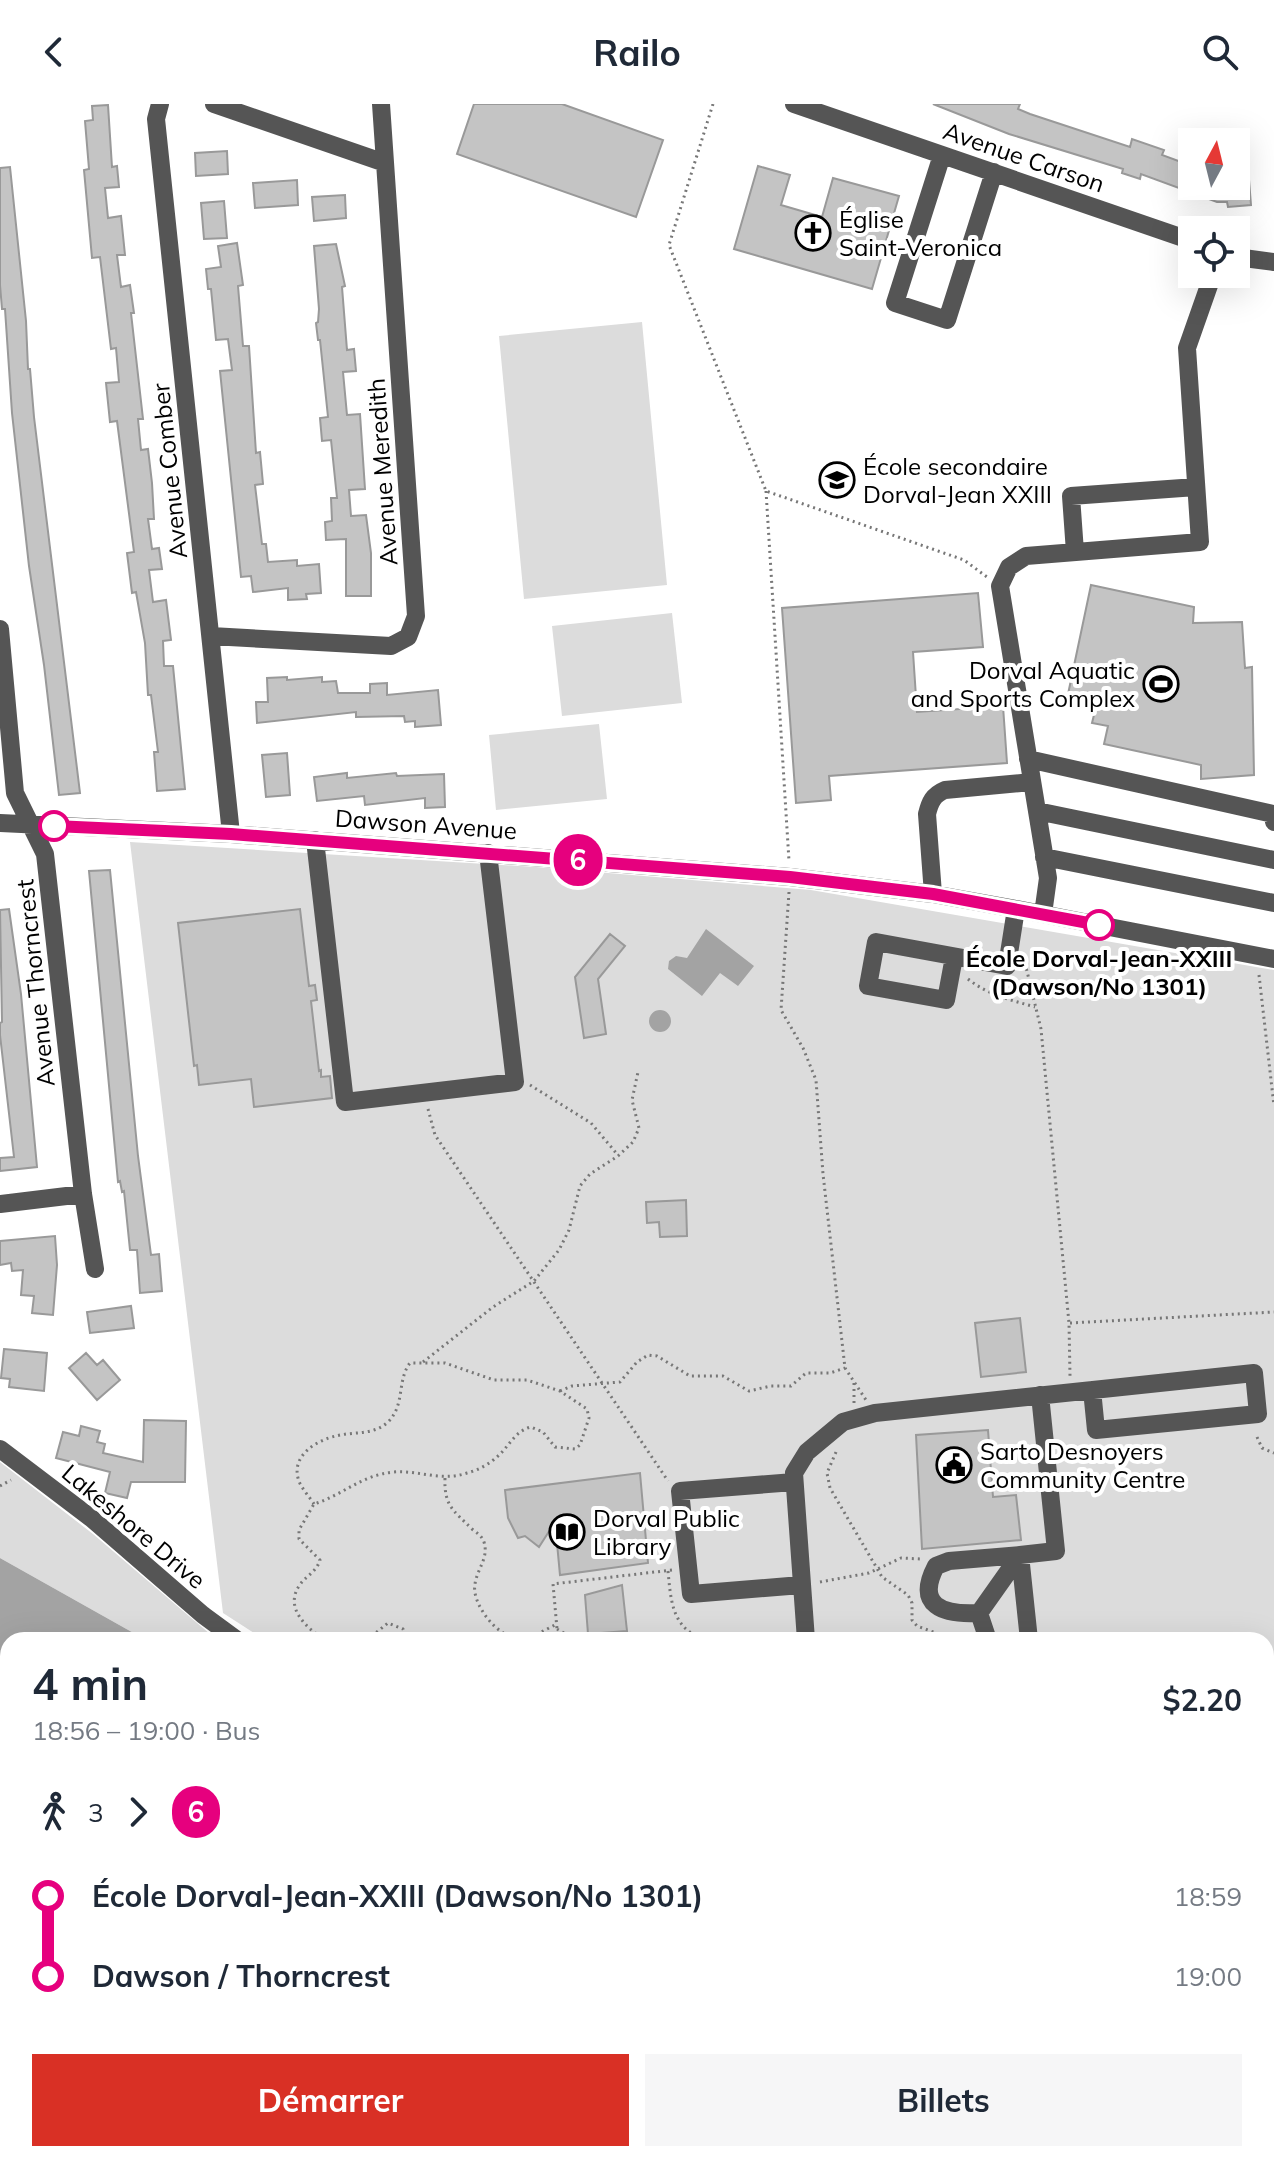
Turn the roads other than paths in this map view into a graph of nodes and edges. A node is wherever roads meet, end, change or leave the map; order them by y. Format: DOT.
graph roads {
  1 [pos="160,104"];
  2 [pos="214,104"];
  3 [pos="381,104"];
  4 [pos="798,105"];
  5 [pos="942,155"];
  6 [pos="385,163"];
  7 [pos="994,172"];
  8 [pos="1178,236"];
  9 [pos="1250,259"];
  10 [pos="1274,262"];
  11 [pos="1208,288"];
  12 [pos="1196,487"];
  13 [pos="1075,552"];
  14 [pos="0,629"];
  15 [pos="211,636"];
  16 [pos="1028,759"];
  17 [pos="1032,782"];
  18 [pos="1037,811"];
  19 [pos="1274,822"];
  20 [pos="0,823"];
  21 [pos="31,825"];
  22 [pos="231,834"];
  23 [pos="315,840"];
  24 [pos="488,853"];
  25 [pos="1044,857"];
  26 [pos="1274,860"];
  27 [pos="933,894"];
  28 [pos="1274,903"];
  29 [pos="1016,909"];
  30 [pos="1043,914"];
  31 [pos="954,957"];
  32 [pos="1266,957"];
  33 [pos="83,1194"];
  34 [pos="0,1204"];
  35 [pos="95,1269"];
  36 [pos="1092,1390"];
  37 [pos="1040,1395"];
  38 [pos="0,1449"];
  39 [pos="794,1482"];
  40 [pos="1020,1555"];
  41 [pos="801,1585"];
  42 [pos="979,1613"];
  43 [pos="226,1632"];
  44 [pos="805,1632"];
  45 [pos="985,1632"];
  46 [pos="1028,1632"];
  1 -- 15 [label="street, Avenue Comber"];
  2 -- 6 [label="street"];
  3 -- 6 [label="street, Avenue Meredith"];
  4 -- 5 [label="street, Avenue Carson"];
  5 -- 7 [label="street, Avenue Carson"];
  5 -- 7 [label="street"];
  6 -- 15 [label="street, Avenue Meredith"];
  7 -- 8 [label="street, Avenue Carson"];
  9 -- 10 [label="street"];
  11 -- 12 [label="street"];
  12 -- 13 [label="street"];
  12 -- 13 [label="street"];
  13 -- 16 [label="street"];
  14 -- 21 [label="street, Avenue Thorncrest"];
  15 -- 22 [label="street, Avenue Comber"];
  16 -- 17 [label="street"];
  16 -- 19 [label="street"];
  17 -- 18 [label="street"];
  17 -- 27 [label="street"];
  18 -- 25 [label="street"];
  18 -- 26 [label="street"];
  20 -- 21 [label="street, Dawson Avenue"];
  21 -- 22 [label="street, Dawson Avenue"];
  21 -- 33 [label="street, Avenue Thorncrest"];
  22 -- 23 [label="street, Dawson Avenue"];
  23 -- 24 [label="street, Dawson Avenue"];
  23 -- 24 [label="street"];
  24 -- 27 [label="street, Dawson Avenue"];
  25 -- 28 [label="street"];
  25 -- 30 [label="street"];
  27 -- 29 [label="street, Dawson Avenue"];
  29 -- 30 [label="street, Dawson Avenue"];
  29 -- 31 [label="street"];
  30 -- 32 [label="street, Dawson Avenue"];
  31 -- 31 [label="street"];
  33 -- 34 [label="street"];
  33 -- 35 [label="street, Avenue Thorncrest"];
  36 -- 36 [label="street"];
  36 -- 37 [label="street"];
  37 -- 39 [label="street"];
  37 -- 40 [label="street"];
  38 -- 43 [label="street, Lakeshore Drive"];
  39 -- 41 [label="street"];
  39 -- 41 [label="street"];
  40 -- 42 [label="street"];
  40 -- 42 [label="street"];
  40 -- 46 [label="street"];
  41 -- 44 [label="street"];
  42 -- 45 [label="street"];
}
